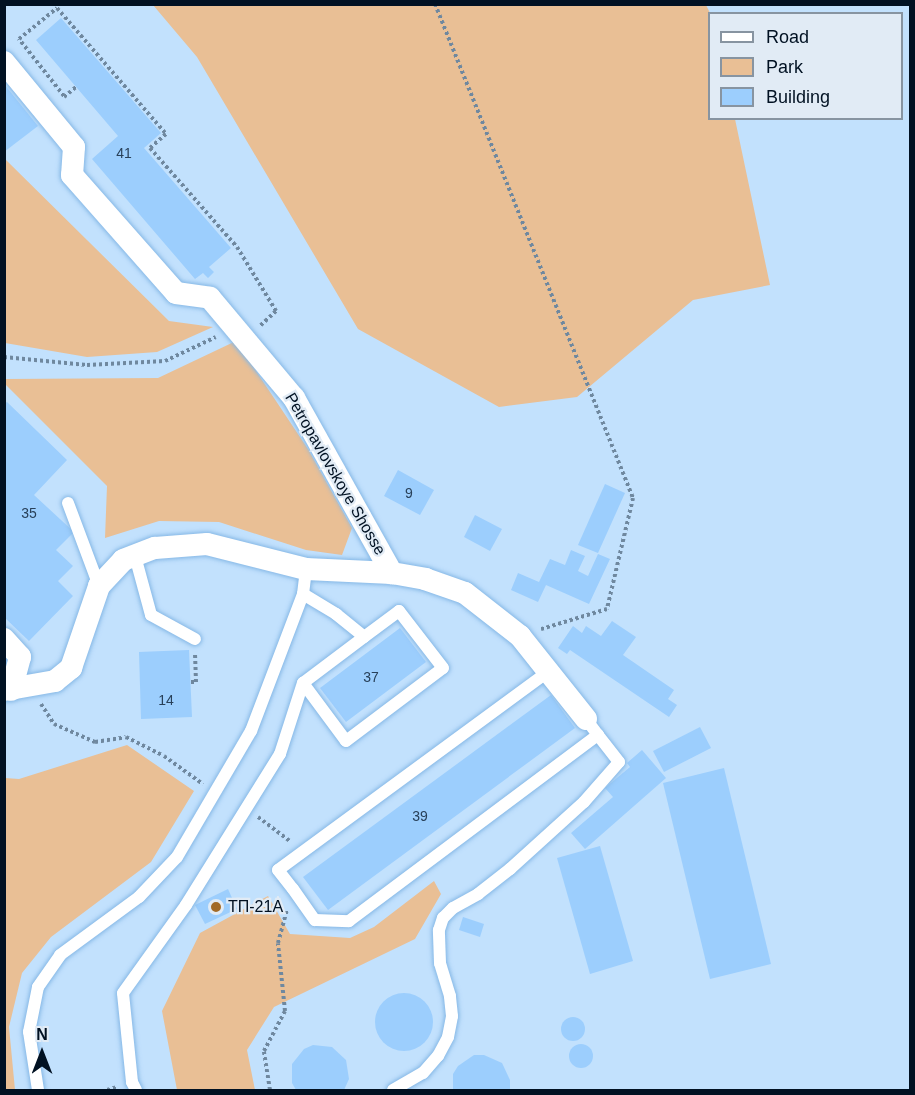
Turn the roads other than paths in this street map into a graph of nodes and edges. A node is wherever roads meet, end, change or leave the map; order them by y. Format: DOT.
graph roads {
  1 [pos="4,62"];
  2 [pos="68,503"];
  3 [pos="135,556"];
  4 [pos="306,569"];
  5 [pos="392,573"];
  6 [pos="99,586"];
  7 [pos="303,594"];
  8 [pos="364,637"];
  9 [pos="4,639"];
  10 [pos="195,639"];
  11 [pos="549,670"];
  12 [pos="303,683"];
  13 [pos="8,690"];
  14 [pos="592,728"];
  15 [pos="38,1090"];
  16 [pos="136,1090"];
  17 [pos="393,1090"];
  1 -- 5 [label="street, Petropavlovskoye Shosse"];
  2 -- 6 [label="lane"];
  3 -- 4 [label="street"];
  3 -- 6 [label="street"];
  3 -- 10 [label="lane"];
  4 -- 5 [label="street"];
  4 -- 7 [label="lane"];
  5 -- 11 [label="street"];
  6 -- 13 [label="street"];
  7 -- 8 [label="lane"];
  7 -- 15 [label="lane"];
  8 -- 12 [label="lane"];
  8 -- 12 [label="lane"];
  9 -- 13 [label="street"];
  11 -- 14 [label="street"];
  11 -- 14 [label="lane"];
  12 -- 16 [label="lane"];
  14 -- 17 [label="lane"];
}
